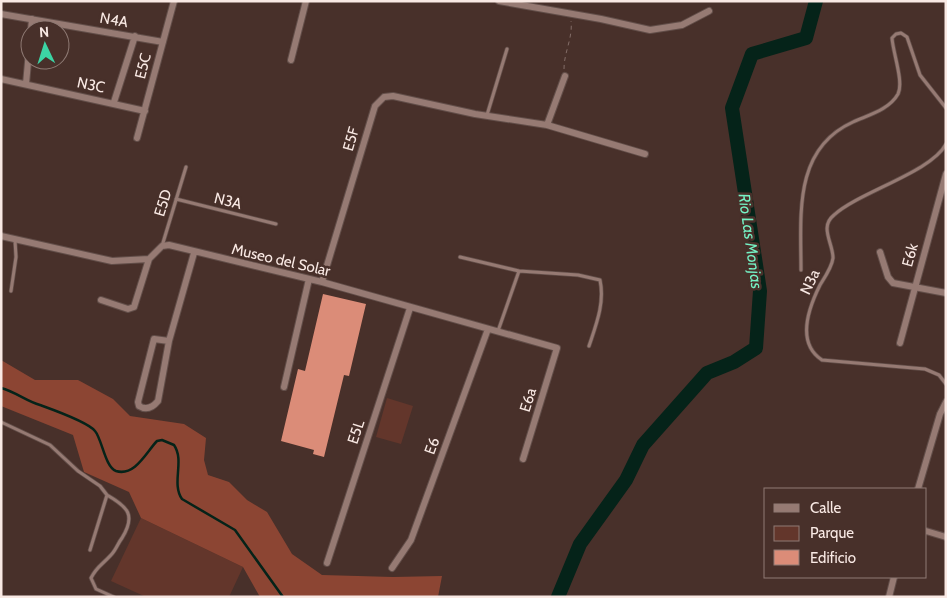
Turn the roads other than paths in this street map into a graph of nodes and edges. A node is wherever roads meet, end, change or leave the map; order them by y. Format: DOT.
graph roads {
  1 [pos="174,1"];
  2 [pos="306,1"];
  3 [pos="499,1"];
  4 [pos="709,12"];
  5 [pos="1,14"];
  6 [pos="32,19"];
  7 [pos="135,36"];
  8 [pos="162,42"];
  9 [pos="507,49"];
  10 [pos="291,60"];
  11 [pos="27,70"];
  12 [pos="565,76"];
  13 [pos="1,80"];
  14 [pos="26,84"];
  15 [pos="114,102"];
  16 [pos="946,108"];
  17 [pos="145,111"];
  18 [pos="486,116"];
  19 [pos="547,126"];
  20 [pos="137,138"];
  21 [pos="946,144"];
  22 [pos="645,154"];
  23 [pos="186,168"];
  24 [pos="946,174"];
  25 [pos="176,199"];
  26 [pos="276,224"];
  27 [pos="1,236"];
  28 [pos="15,239"];
  29 [pos="162,246"];
  30 [pos="880,252"];
  31 [pos="194,253"];
  32 [pos="460,257"];
  33 [pos="149,259"];
  34 [pos="801,270"];
  35 [pos="518,271"];
  36 [pos="309,279"];
  37 [pos="322,282"];
  38 [pos="915,286"];
  39 [pos="11,291"];
  40 [pos="946,293"];
  41 [pos="101,300"];
  42 [pos="410,308"];
  43 [pos="488,329"];
  44 [pos="498,331"];
  45 [pos="169,341"];
  46 [pos="900,343"];
  47 [pos="589,346"];
  48 [pos="557,348"];
  49 [pos="946,384"];
  50 [pos="284,387"];
  51 [pos="946,402"];
  52 [pos="1,422"];
  53 [pos="522,459"];
  54 [pos="918,488"];
  55 [pos="106,495"];
  56 [pos="927,531"];
  57 [pos="946,537"];
  58 [pos="90,550"];
  59 [pos="326,564"];
  60 [pos="392,568"];
  61 [pos="894,578"];
  62 [pos="114,597"];
  63 [pos="889,597"];
  1 -- 8 [label="street, E5C"];
  2 -- 10 [label="street"];
  3 -- 4 [label="street"];
  5 -- 6 [label="street, N4A"];
  6 -- 7 [label="street, N4A"];
  7 -- 8 [label="street, N4A"];
  7 -- 15 [label="street"];
  8 -- 17 [label="street, E5C"];
  9 -- 18 [label="lane"];
  11 -- 14 [label="street"];
  12 -- 19 [label="street"];
  13 -- 14 [label="street, N3C"];
  14 -- 15 [label="street, N3C"];
  15 -- 17 [label="street, N3C"];
  16 -- 34 [label="lane, N3a"];
  17 -- 20 [label="street, E5C"];
  18 -- 19 [label="street, E5F"];
  18 -- 37 [label="street, E5F"];
  19 -- 22 [label="street, E5F"];
  21 -- 49 [label="lane, N3a"];
  23 -- 25 [label="lane, E5D"];
  24 -- 38 [label="street, E6k"];
  25 -- 26 [label="lane, N3A"];
  25 -- 29 [label="lane, E5D"];
  27 -- 28 [label="street"];
  28 -- 33 [label="street"];
  28 -- 39 [label="lane"];
  29 -- 31 [label="street, Museo del Solar"];
  29 -- 33 [label="street"];
  30 -- 38 [label="street"];
  31 -- 36 [label="street, Museo del Solar"];
  31 -- 45 [label="street"];
  32 -- 35 [label="lane"];
  33 -- 41 [label="street"];
  35 -- 44 [label="lane"];
  35 -- 47 [label="lane"];
  36 -- 37 [label="street, Museo del Solar"];
  36 -- 50 [label="street"];
  37 -- 42 [label="street, Museo del Solar"];
  38 -- 40 [label="street"];
  38 -- 46 [label="street, E6k"];
  42 -- 43 [label="street, Museo del Solar"];
  42 -- 59 [label="street, E5L"];
  43 -- 44 [label="street, Museo del Solar"];
  43 -- 60 [label="street, E6"];
  44 -- 48 [label="street, Museo del Solar"];
  45 -- 45 [label="street"];
  48 -- 53 [label="street, E6a"];
  51 -- 54 [label="street"];
  52 -- 55 [label="lane"];
  55 -- 58 [label="lane"];
  55 -- 62 [label="lane"];
  56 -- 57 [label="street"];
  61 -- 63 [label="street"];
}
